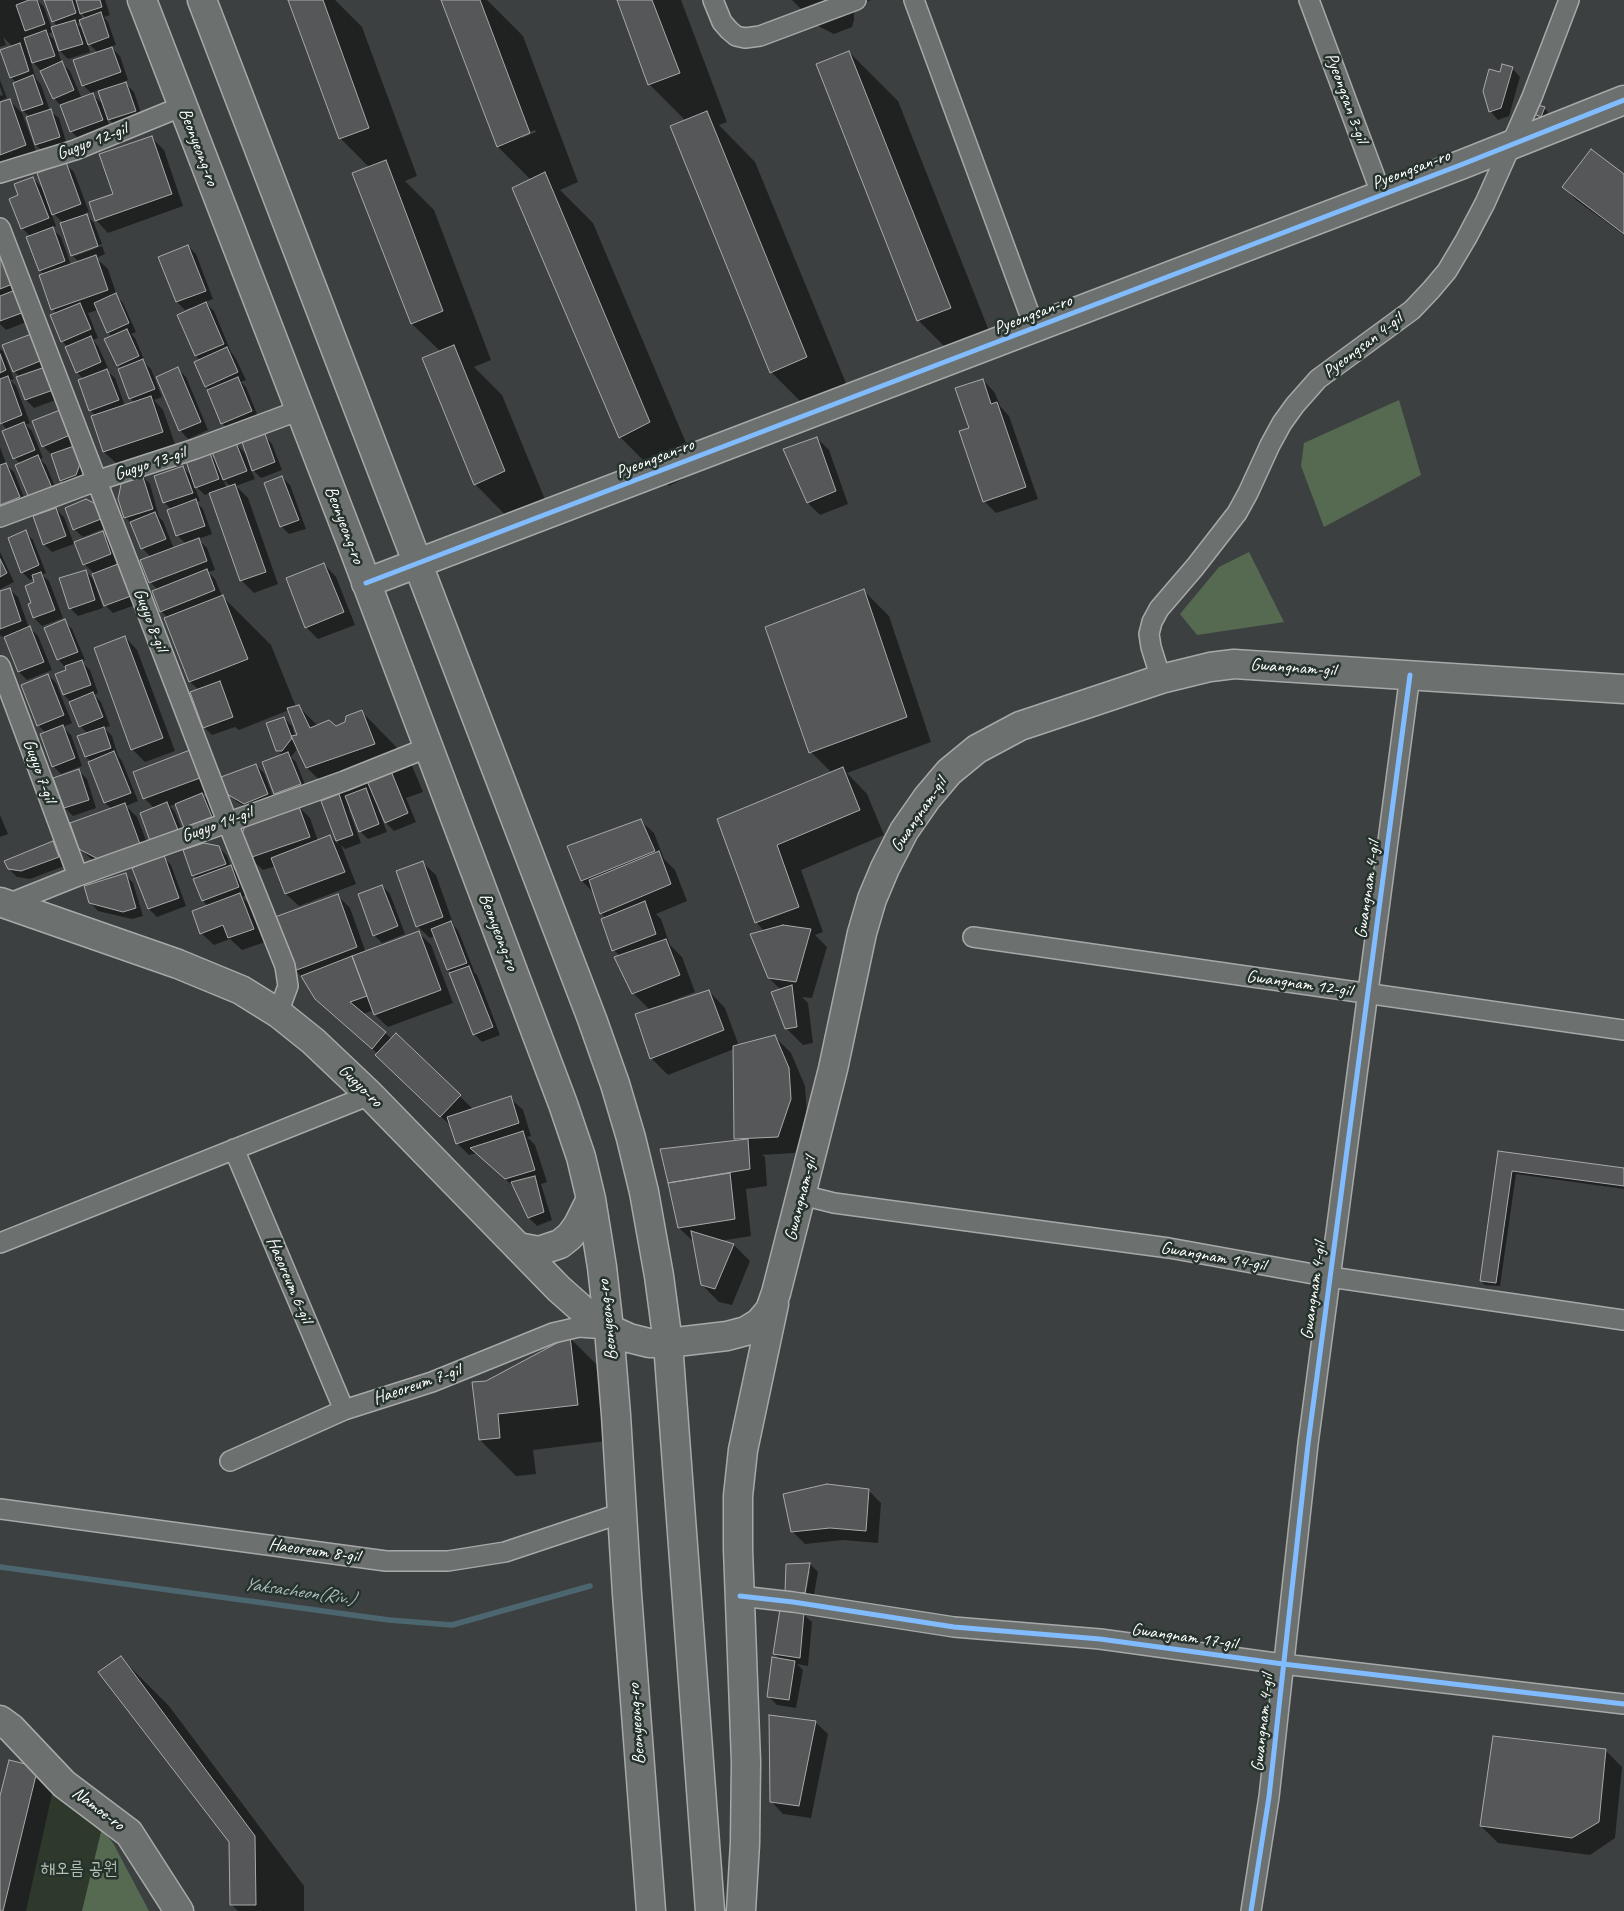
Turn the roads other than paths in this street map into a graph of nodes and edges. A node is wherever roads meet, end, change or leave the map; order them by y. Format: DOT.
graph roads {
  1 [pos="142,0"];
  2 [pos="202,0"];
  3 [pos="713,0"];
  4 [pos="856,0"];
  5 [pos="914,0"];
  6 [pos="1309,0"];
  7 [pos="1569,0"];
  8 [pos="1624,100"];
  9 [pos="183,106"];
  10 [pos="1511,145"];
  11 [pos="0,173"];
  12 [pos="1382,196"];
  13 [pos="0,228"];
  14 [pos="1035,329"];
  15 [pos="300,410"];
  16 [pos="96,481"];
  17 [pos="0,518"];
  18 [pos="418,563"];
  19 [pos="366,583"];
  20 [pos="0,666"];
  21 [pos="1410,675"];
  22 [pos="1161,679"];
  23 [pos="1624,689"];
  24 [pos="429,747"];
  25 [pos="227,821"];
  26 [pos="78,876"];
  27 [pos="2,904"];
  28 [pos="973,938"];
  29 [pos="1368,995"];
  30 [pos="278,1013"];
  31 [pos="1624,1030"];
  32 [pos="370,1095"];
  33 [pos="234,1149"];
  34 [pos="802,1195"];
  35 [pos="591,1199"];
  36 [pos="0,1243"];
  37 [pos="518,1247"];
  38 [pos="1330,1277"];
  39 [pos="776,1294"];
  40 [pos="1624,1320"];
  41 [pos="609,1329"];
  42 [pos="668,1343"];
  43 [pos="344,1410"];
  44 [pos="230,1461"];
  45 [pos="0,1510"];
  46 [pos="622,1513"];
  47 [pos="740,1596"];
  48 [pos="1283,1664"];
  49 [pos="1624,1704"];
  50 [pos="0,1720"];
  51 [pos="179,1911"];
  52 [pos="651,1911"];
  53 [pos="710,1911"];
  54 [pos="741,1911"];
  55 [pos="1251,1911"];
  1 -- 9 [label="main road, Beonyeong-ro"];
  2 -- 18 [label="main road"];
  3 -- 4 [label="street"];
  5 -- 14 [label="street"];
  6 -- 12 [label="street, Pyeongsan 3-gil"];
  7 -- 10 [label="street, Pyeongsan 4-gil"];
  8 -- 10 [label="main road, Pyeongsan-ro"];
  9 -- 11 [label="street, Gugyo 12-gil"];
  9 -- 15 [label="main road, Beonyeong-ro"];
  10 -- 12 [label="main road, Pyeongsan-ro"];
  10 -- 22 [label="street, Pyeongsan 4-gil"];
  12 -- 14 [label="main road, Pyeongsan-ro"];
  13 -- 16 [label="street, Gugyo 8-gil"];
  14 -- 18 [label="main road, Pyeongsan-ro"];
  15 -- 16 [label="street, Gugyo 13-gil"];
  15 -- 19 [label="main road, Beonyeong-ro"];
  16 -- 17 [label="street, Gugyo 13-gil"];
  16 -- 25 [label="street, Gugyo 8-gil"];
  18 -- 19 [label="main road, Pyeongsan-ro"];
  18 -- 42 [label="main road"];
  19 -- 24 [label="main road, Beonyeong-ro"];
  20 -- 26 [label="street, Gugyo 7-gil"];
  21 -- 22 [label="main road, Gwangnam-gil"];
  21 -- 23 [label="main road, Gwangnam-gil"];
  21 -- 29 [label="street, Gwangnam 4-gil"];
  22 -- 34 [label="main road, Gwangnam-gil"];
  24 -- 25 [label="street, Gugyo 14-gil"];
  24 -- 35 [label="main road, Beonyeong-ro"];
  25 -- 26 [label="street, Gugyo 14-gil"];
  25 -- 30 [label="street, Gugyo 8-gil"];
  26 -- 27 [label="street, Gugyo 14-gil"];
  27 -- 30 [label="main road, Gugyo-ro"];
  28 -- 29 [label="street, Gwangnam 12-gil"];
  29 -- 31 [label="street, Gwangnam 12-gil"];
  29 -- 38 [label="street, Gwangnam 4-gil"];
  30 -- 32 [label="main road, Gugyo-ro"];
  32 -- 33 [label="street"];
  32 -- 37 [label="main road, Gugyo-ro"];
  33 -- 36 [label="street"];
  33 -- 43 [label="street, Haeoreum 6-gil"];
  34 -- 38 [label="street, Gwangnam 14-gil"];
  34 -- 39 [label="main road, Gwangnam-gil"];
  35 -- 37 [label="main road"];
  35 -- 41 [label="main road, Beonyeong-ro"];
  37 -- 41 [label="main road, Gugyo-ro"];
  38 -- 40 [label="street, Gwangnam 14-gil"];
  38 -- 48 [label="street, Gwangnam 4-gil"];
  39 -- 42 [label="main road, Gwangnam-gil"];
  39 -- 47 [label="main road"];
  41 -- 42 [label="main road, Gugyo-ro"];
  41 -- 43 [label="street, Haeoreum 7-gil"];
  41 -- 46 [label="main road, Beonyeong-ro"];
  42 -- 53 [label="main road"];
  43 -- 44 [label="street, Haeoreum 7-gil"];
  45 -- 46 [label="street, Haeoreum 8-gil"];
  46 -- 52 [label="main road, Beonyeong-ro"];
  47 -- 48 [label="street, Gwangnam 17-gil"];
  47 -- 54 [label="main road"];
  48 -- 49 [label="street, Gwangnam 17-gil"];
  48 -- 55 [label="street, Gwangnam 4-gil"];
  50 -- 51 [label="main road, Namoe-ro"];
}
